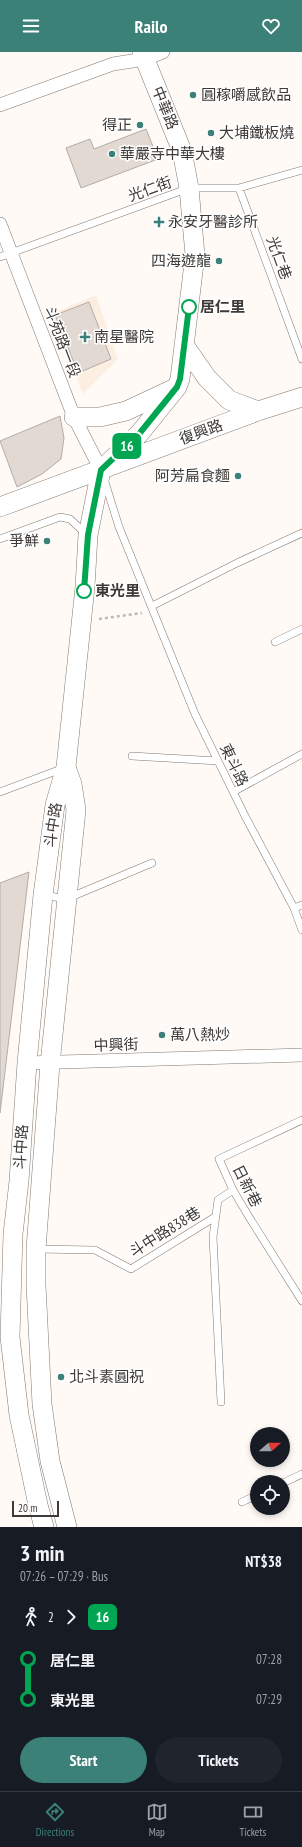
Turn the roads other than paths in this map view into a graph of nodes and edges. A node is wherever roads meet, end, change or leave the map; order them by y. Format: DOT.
graph roads {
  1 [pos="163,52"];
  2 [pos="144,55"];
  3 [pos="0,105"];
  4 [pos="302,170"];
  5 [pos="189,188"];
  6 [pos="239,188"];
  7 [pos="0,224"];
  8 [pos="5,255"];
  9 [pos="184,345"];
  10 [pos="302,359"];
  11 [pos="177,387"];
  12 [pos="302,397"];
  13 [pos="258,411"];
  14 [pos="74,417"];
  15 [pos="101,470"];
  16 [pos="0,507"];
  17 [pos="302,533"];
  18 [pos="88,535"];
  19 [pos="0,539"];
  20 [pos="153,609"];
  21 [pos="302,629"];
  22 [pos="275,642"];
  23 [pos="302,754"];
  24 [pos="132,756"];
  25 [pos="218,760"];
  26 [pos="66,767"];
  27 [pos="0,792"];
  28 [pos="233,792"];
  29 [pos="152,863"];
  30 [pos="43,895"];
  31 [pos="66,899"];
  32 [pos="302,905"];
  33 [pos="294,908"];
  34 [pos="302,930"];
  35 [pos="302,1055"];
  36 [pos="27,1063"];
  37 [pos="50,1064"];
  38 [pos="302,1120"];
  39 [pos="233,1190"];
  40 [pos="215,1216"];
  41 [pos="36,1249"];
  42 [pos="302,1301"];
  43 [pos="221,1402"];
  44 [pos="302,1474"];
  45 [pos="290,1480"];
  46 [pos="250,1498"];
  47 [pos="242,1502"];
  48 [pos="44,1527"];
  49 [pos="68,1527"];
  1 -- 2 [label="street"];
  2 -- 3 [label="street"];
  2 -- 5 [label="main road, 中華路"];
  4 -- 6 [label="lane, 光仁街"];
  5 -- 6 [label="lane, 光仁街"];
  5 -- 8 [label="lane, 光仁街"];
  5 -- 9 [label="main road, 中華路"];
  6 -- 10 [label="lane, 光仁巷"];
  7 -- 8 [label="street, 斗苑路一段"];
  8 -- 14 [label="street, 斗苑路一段"];
  9 -- 11 [label="main road, 中華路"];
  9 -- 13 [label="main road"];
  11 -- 14 [label="main road"];
  11 -- 15 [label="main road, 中華路"];
  12 -- 13 [label="main road, 復興路"];
  13 -- 15 [label="main road, 復興路"];
  14 -- 15 [label="street, 斗苑路一段"];
  15 -- 16 [label="main road, 復興路"];
  15 -- 18 [label="main road, 斗中路"];
  15 -- 20 [label="lane, 東斗路"];
  17 -- 20 [label="lane"];
  18 -- 19 [label="lane"];
  18 -- 26 [label="main road, 斗中路"];
  20 -- 25 [label="lane, 東斗路"];
  21 -- 22 [label="lane"];
  23 -- 28 [label="lane"];
  24 -- 25 [label="lane"];
  25 -- 28 [label="lane, 東斗路"];
  26 -- 27 [label="lane"];
  26 -- 30 [label="main road, 斗中路"];
  26 -- 31 [label="main road, 斗中路"];
  28 -- 33 [label="lane, 東斗路"];
  29 -- 31 [label="lane"];
  30 -- 31 [label="lane"];
  30 -- 36 [label="main road, 斗中路"];
  31 -- 37 [label="main road, 斗中路"];
  32 -- 33 [label="lane"];
  33 -- 34 [label="lane, 東斗路"];
  35 -- 37 [label="street, 中興街"];
  36 -- 37 [label="street, 中興街"];
  36 -- 48 [label="main road, 斗中路"];
  37 -- 41 [label="main road, 斗中路"];
  38 -- 39 [label="lane, 日新巷"];
  39 -- 40 [label="lane, 斗中路838巷"];
  39 -- 42 [label="lane, 日新巷"];
  40 -- 41 [label="lane, 斗中路838巷"];
  40 -- 43 [label="lane, 斗中路838巷"];
  41 -- 49 [label="main road, 斗中路"];
  44 -- 45 [label="lane"];
  46 -- 47 [label="lane"];
}
